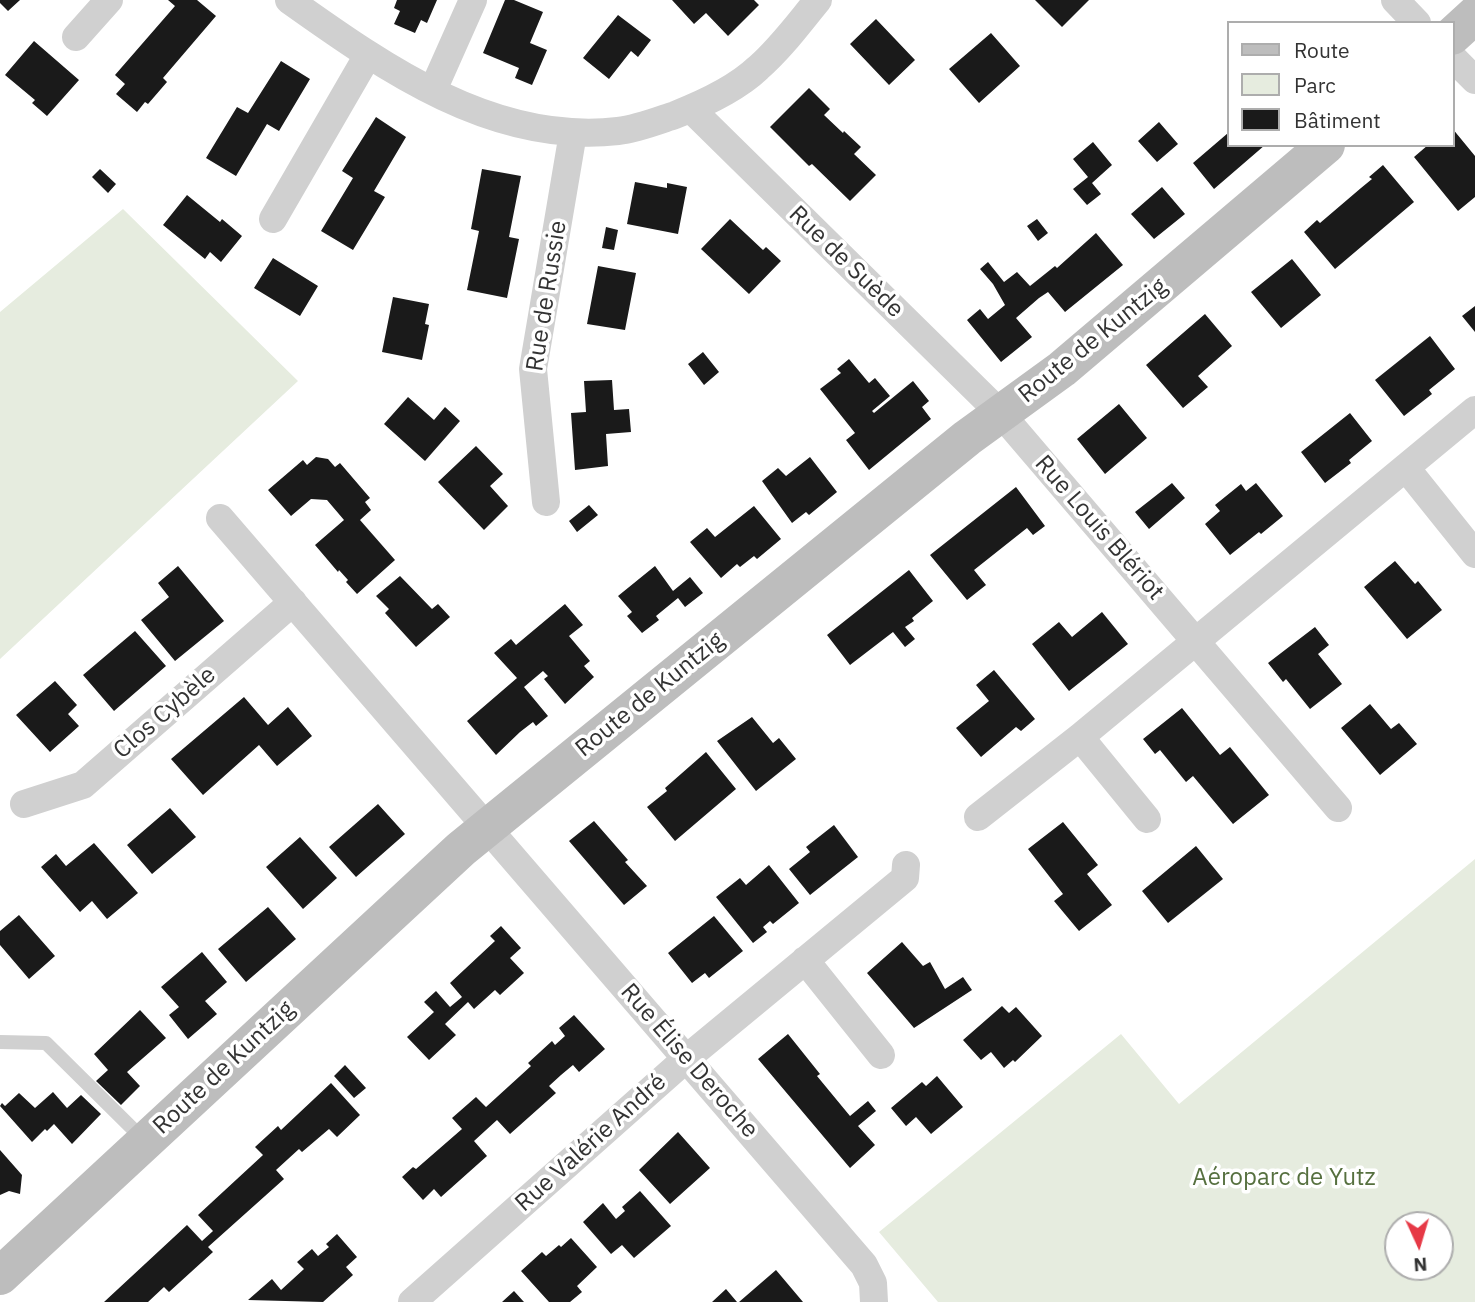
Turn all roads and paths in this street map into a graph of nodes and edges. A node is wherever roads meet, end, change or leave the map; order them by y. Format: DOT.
graph roads {
  1 [pos="109,0"];
  2 [pos="289,0"];
  3 [pos="473,0"];
  4 [pos="818,0"];
  5 [pos="1395,0"];
  6 [pos="1475,15"];
  7 [pos="1415,21"];
  8 [pos="1454,34"];
  9 [pos="76,37"];
  10 [pos="368,55"];
  11 [pos="1454,59"];
  12 [pos="1475,80"];
  13 [pos="433,90"];
  14 [pos="691,109"];
  15 [pos="573,133"];
  16 [pos="1324,147"];
  17 [pos="273,219"];
  18 [pos="1475,410"];
  19 [pos="1002,415"];
  20 [pos="1406,468"];
  21 [pos="546,502"];
  22 [pos="220,518"];
  23 [pos="1475,554"];
  24 [pos="293,602"];
  25 [pos="1195,641"];
  26 [pos="1080,737"];
  27 [pos="24,804"];
  28 [pos="1338,808"];
  29 [pos="978,817"];
  30 [pos="1147,819"];
  31 [pos="488,827"];
  32 [pos="905,865"];
  33 [pos="805,960"];
  34 [pos="0,1042"];
  35 [pos="881,1055"];
  36 [pos="687,1058"];
  37 [pos="144,1141"];
  38 [pos="0,1276"];
  39 [pos="412,1302"];
  40 [pos="874,1302"];
  1 -- 9 [label="street"];
  2 -- 10 [label="street"];
  3 -- 13 [label="street"];
  4 -- 14 [label="street"];
  5 -- 7 [label="street"];
  6 -- 8 [label="street"];
  10 -- 13 [label="street"];
  10 -- 17 [label="street"];
  11 -- 12 [label="street"];
  13 -- 15 [label="street"];
  14 -- 15 [label="street"];
  14 -- 19 [label="street, Rue de Suède"];
  15 -- 21 [label="street, Rue de Russie"];
  16 -- 19 [label="street, Route de Kuntzig"];
  18 -- 20 [label="street"];
  19 -- 25 [label="street, Rue Louis Blériot"];
  19 -- 31 [label="street, Route de Kuntzig"];
  20 -- 23 [label="street"];
  20 -- 25 [label="street"];
  22 -- 24 [label="street"];
  24 -- 27 [label="street, Clos Cybèle"];
  24 -- 31 [label="street"];
  25 -- 26 [label="street"];
  25 -- 28 [label="street, Rue Louis Blériot"];
  26 -- 29 [label="street"];
  26 -- 30 [label="street"];
  31 -- 36 [label="street, Rue Élise Deroche"];
  31 -- 37 [label="street, Route de Kuntzig"];
  32 -- 33 [label="street, Rue Valérie André"];
  33 -- 35 [label="street"];
  33 -- 36 [label="street, Rue Valérie André"];
  34 -- 37 [label="lane"];
  36 -- 39 [label="street, Rue Valérie André"];
  36 -- 40 [label="street, Rue Élise Deroche"];
  37 -- 38 [label="street, Route de Kuntzig"];
}
